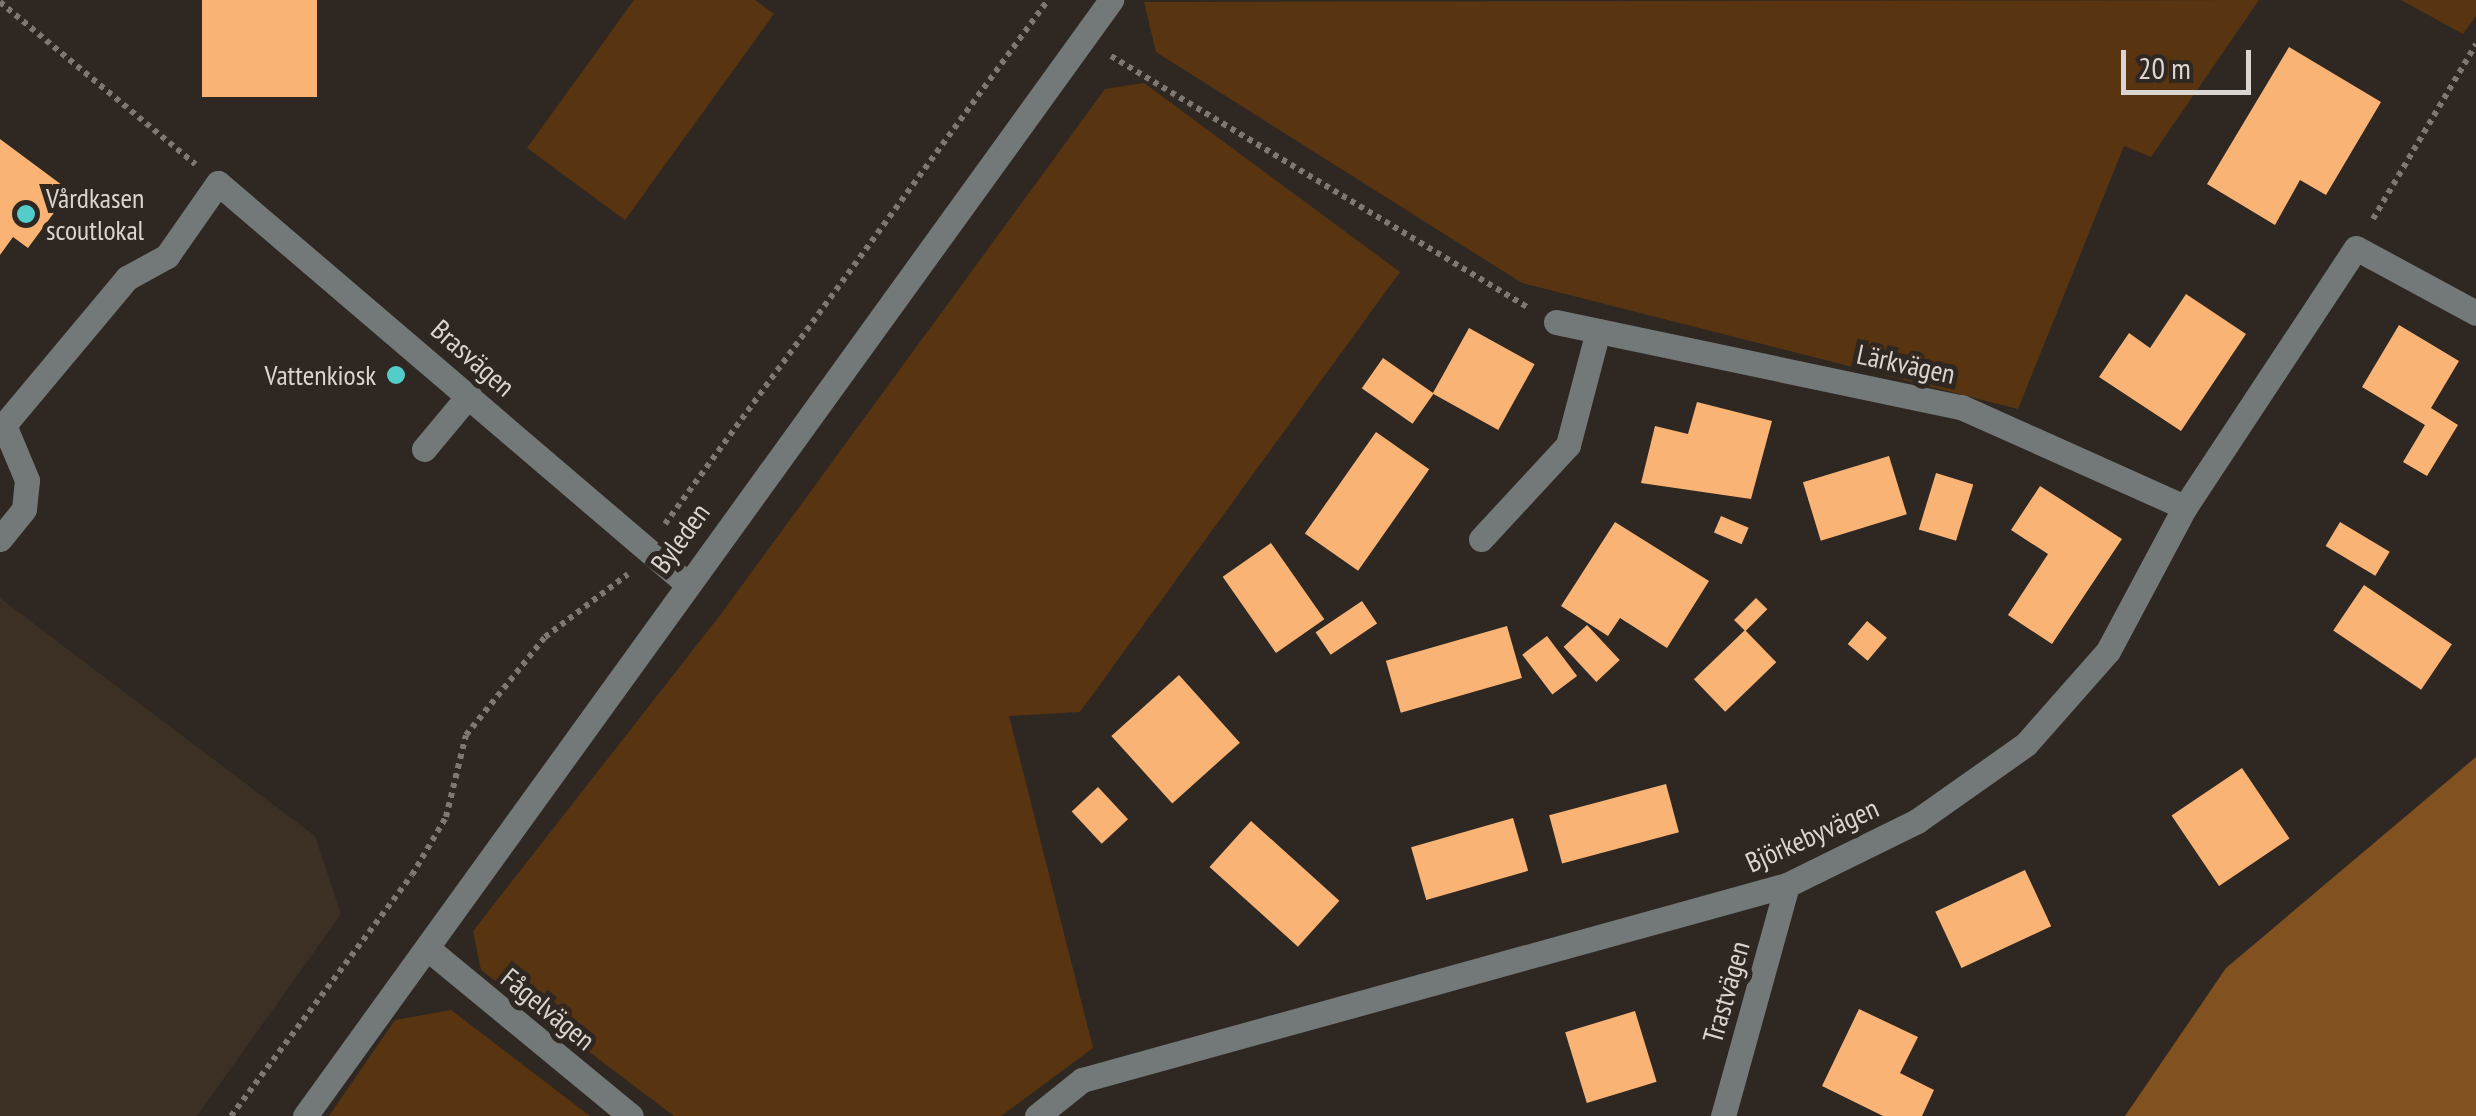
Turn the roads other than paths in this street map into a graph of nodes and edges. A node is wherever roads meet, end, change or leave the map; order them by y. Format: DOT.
graph roads {
  1 [pos="1111,0"];
  2 [pos="2476,313"];
  3 [pos="1556,322"];
  4 [pos="1598,331"];
  5 [pos="469,395"];
  6 [pos="424,449"];
  7 [pos="2185,507"];
  8 [pos="0,539"];
  9 [pos="1481,540"];
  10 [pos="685,582"];
  11 [pos="1787,885"];
  12 [pos="426,948"];
  13 [pos="304,1116"];
  14 [pos="631,1116"];
  15 [pos="1037,1116"];
  16 [pos="1722,1116"];
  1 -- 10 [label="street, Byleden"];
  2 -- 7 [label="street, Björkebyvägen"];
  3 -- 4 [label="street, Lärkvägen"];
  4 -- 7 [label="street, Lärkvägen"];
  4 -- 9 [label="street"];
  5 -- 6 [label="street"];
  5 -- 8 [label="street, Brasvägen"];
  5 -- 10 [label="street, Brasvägen"];
  7 -- 11 [label="street, Björkebyvägen"];
  10 -- 12 [label="street, Byleden"];
  11 -- 15 [label="street, Björkebyvägen"];
  11 -- 16 [label="street, Trastvägen"];
  12 -- 13 [label="street, Byleden"];
  12 -- 14 [label="street, Fågelvägen"];
}
